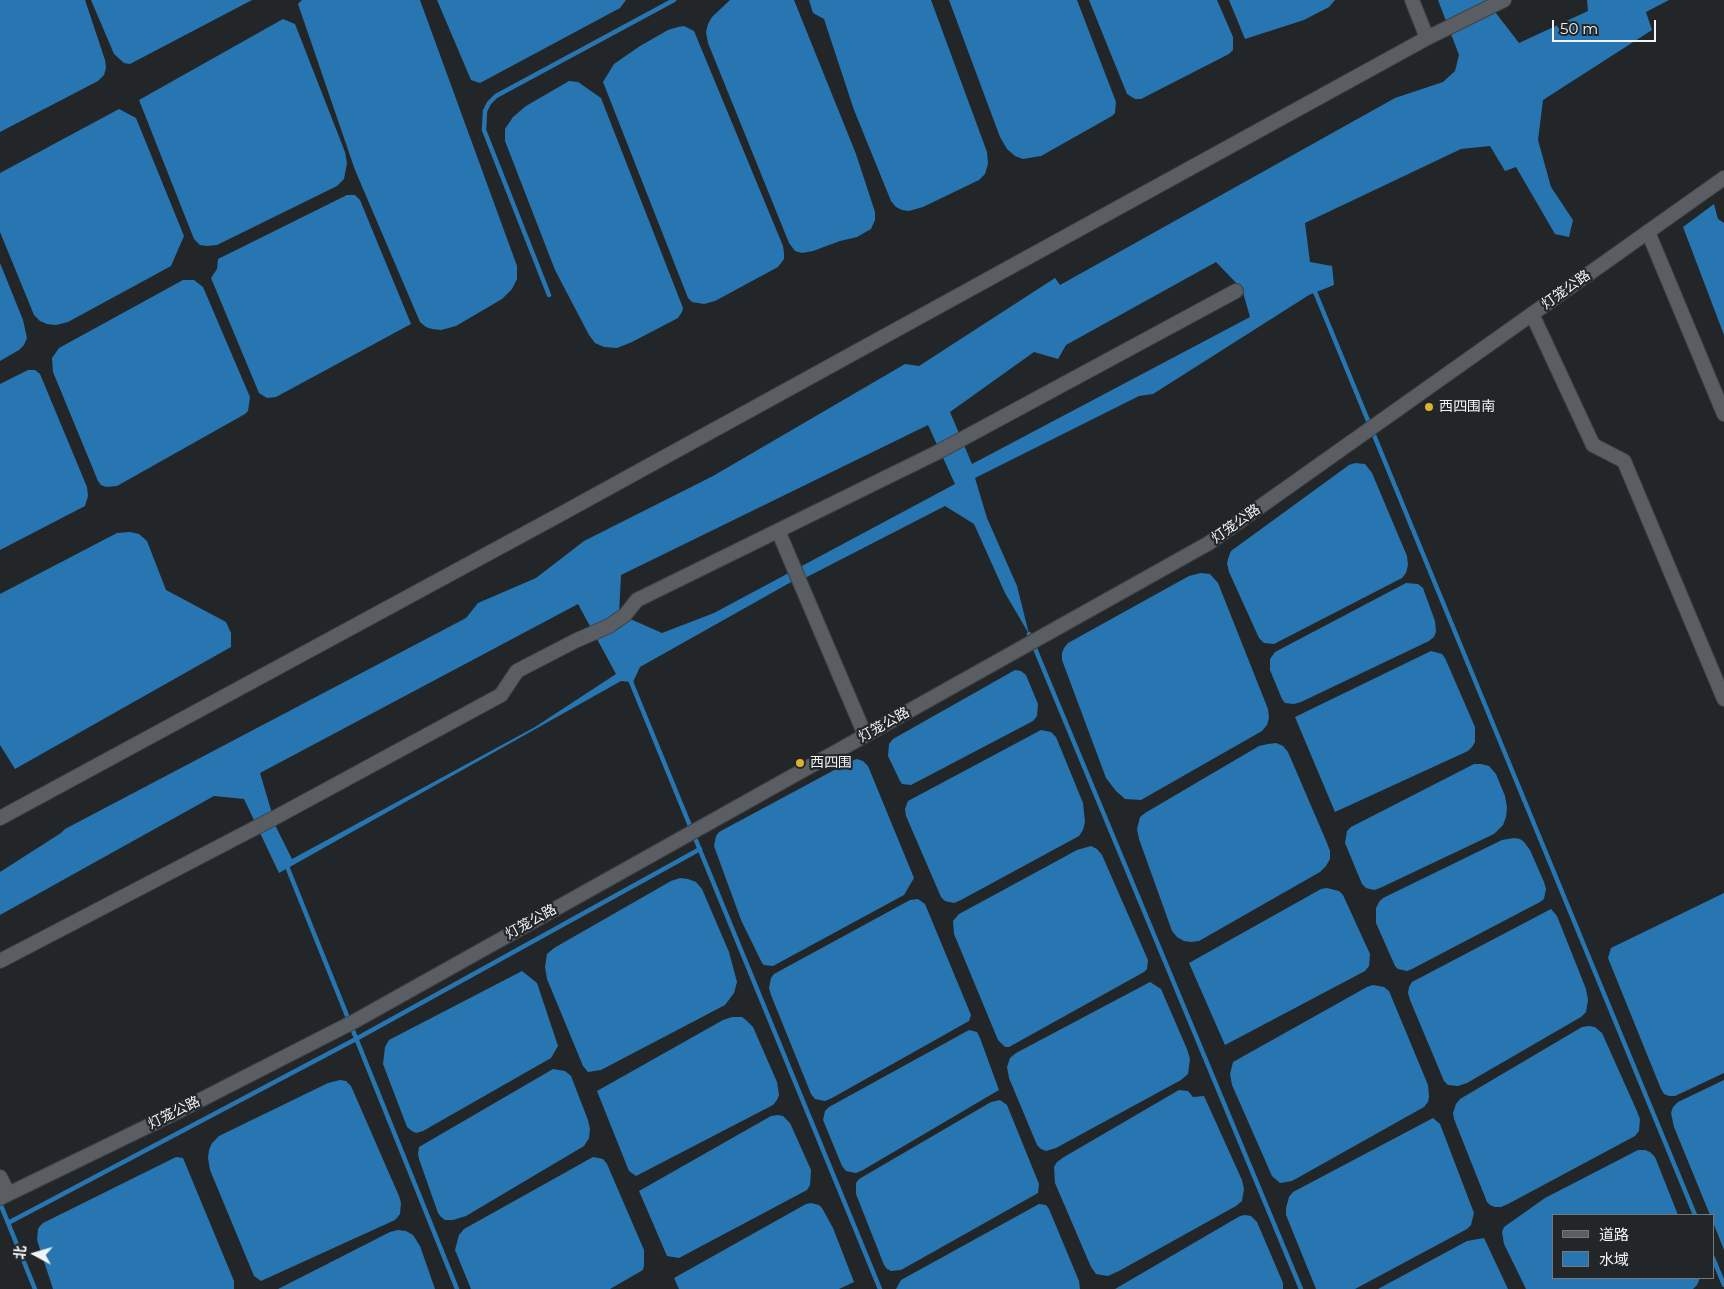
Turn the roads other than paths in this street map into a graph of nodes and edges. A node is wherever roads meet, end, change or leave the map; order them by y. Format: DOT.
graph roads {
  1 [pos="1412,0"];
  2 [pos="1504,0"];
  3 [pos="1427,38"];
  4 [pos="1724,178"];
  5 [pos="1648,232"];
  6 [pos="1236,291"];
  7 [pos="1532,314"];
  8 [pos="1724,414"];
  9 [pos="779,533"];
  10 [pos="1724,699"];
  11 [pos="866,735"];
  12 [pos="0,818"];
  13 [pos="0,961"];
  14 [pos="0,1177"];
  15 [pos="4,1196"];
  1 -- 3 [label="street"];
  2 -- 3 [label="street"];
  3 -- 12 [label="street"];
  4 -- 5 [label="street, 灯笼公路"];
  5 -- 7 [label="street, 灯笼公路"];
  5 -- 8 [label="street"];
  6 -- 13 [label="street"];
  7 -- 10 [label="street"];
  7 -- 11 [label="street, 灯笼公路"];
  9 -- 11 [label="street"];
  11 -- 15 [label="street, 灯笼公路"];
  14 -- 15 [label="street"];
}
